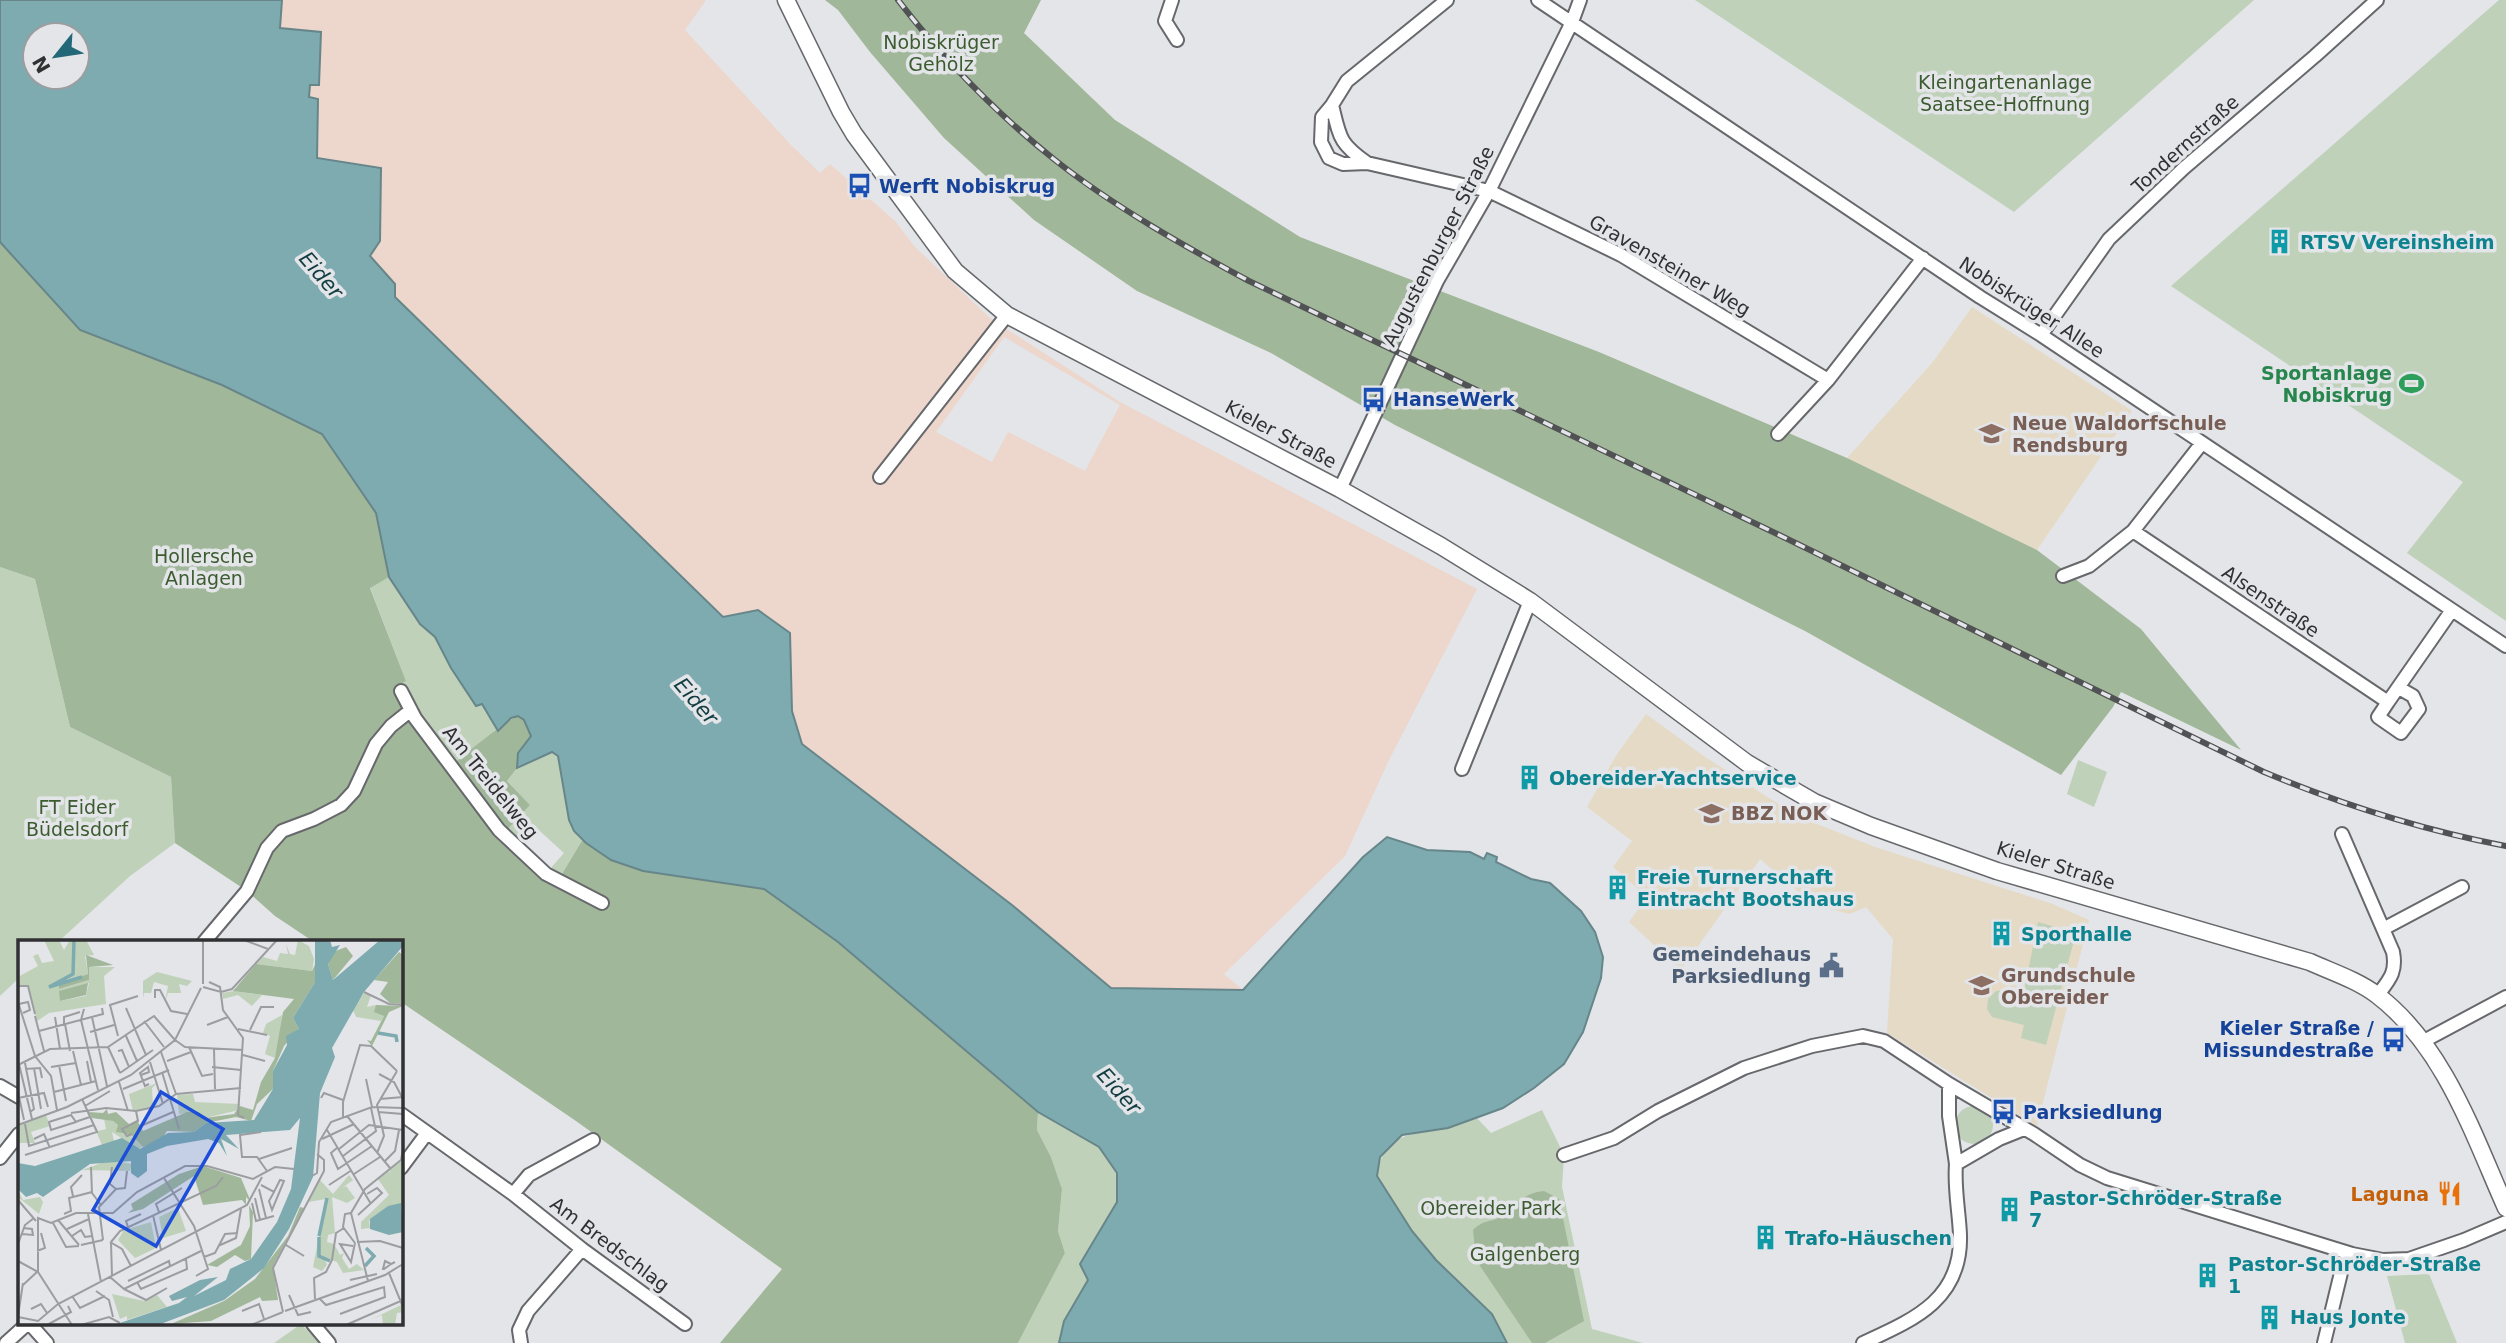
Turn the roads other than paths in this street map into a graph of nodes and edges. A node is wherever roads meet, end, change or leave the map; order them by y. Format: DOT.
graph roads {
  1 [pos="786,0"];
  2 [pos="1172,0"];
  3 [pos="1447,0"];
  4 [pos="1538,0"];
  5 [pos="1580,0"];
  6 [pos="2377,0"];
  7 [pos="1573,22"];
  8 [pos="1177,40"];
  9 [pos="1332,105"];
  10 [pos="1367,163"];
  11 [pos="1489,191"];
  12 [pos="1923,258"];
  13 [pos="1007,315"];
  14 [pos="2041,335"];
  15 [pos="1828,380"];
  16 [pos="1778,434"];
  17 [pos="2202,443"];
  18 [pos="880,477"];
  19 [pos="1340,489"];
  20 [pos="2133,531"];
  21 [pos="2063,576"];
  22 [pos="1530,601"];
  23 [pos="2452,610"];
  24 [pos="2506,646"];
  25 [pos="2399,688"];
  26 [pos="401,691"];
  27 [pos="2388,702"];
  28 [pos="411,710"];
  29 [pos="1462,769"];
  30 [pos="2342,834"];
  31 [pos="2462,887"];
  32 [pos="602,903"];
  33 [pos="2383,929"];
  34 [pos="206,940"];
  35 [pos="2377,996"];
  36 [pos="2506,997"];
  37 [pos="2422,1042"];
  38 [pos="1949,1084"];
  39 [pos="0,1086"];
  40 [pos="18,1096"];
  41 [pos="402,1115"];
  42 [pos="2024,1129"];
  43 [pos="427,1133"];
  44 [pos="18,1135"];
  45 [pos="593,1140"];
  46 [pos="1563,1155"];
  47 [pos="0,1158"];
  48 [pos="1956,1164"];
  49 [pos="402,1167"];
  50 [pos="513,1194"];
  51 [pos="2506,1208"];
  52 [pos="2506,1222"];
  53 [pos="582,1249"];
  54 [pos="2346,1252"];
  55 [pos="685,1324"];
  56 [pos="26,1326"];
  57 [pos="30,1326"];
  58 [pos="315,1326"];
  59 [pos="6,1343"];
  60 [pos="47,1343"];
  61 [pos="329,1343"];
  62 [pos="522,1343"];
  63 [pos="1863,1343"];
  64 [pos="2324,1343"];
  1 -- 13 [label="main road, Kieler Straße"];
  2 -- 8 [label="street"];
  3 -- 9 [label="street"];
  4 -- 7 [label="street, Nobiskrüger Allee"];
  5 -- 7 [label="street, Augustenburger Straße"];
  6 -- 14 [label="street, Tondernstraße"];
  7 -- 11 [label="street, Augustenburger Straße"];
  7 -- 12 [label="street, Nobiskrüger Allee"];
  9 -- 10 [label="street"];
  9 -- 10 [label="street, Gravensteiner Weg"];
  10 -- 11 [label="street, Gravensteiner Weg"];
  11 -- 15 [label="street, Gravensteiner Weg"];
  11 -- 19 [label="street, Augustenburger Straße"];
  12 -- 14 [label="street, Nobiskrüger Allee"];
  12 -- 15 [label="street"];
  13 -- 18 [label="street"];
  13 -- 19 [label="main road, Kieler Straße"];
  14 -- 17 [label="street, Nobiskrüger Allee"];
  15 -- 16 [label="street"];
  17 -- 20 [label="street"];
  17 -- 23 [label="street, Nobiskrüger Allee"];
  19 -- 22 [label="main road, Kieler Straße"];
  20 -- 21 [label="street"];
  20 -- 27 [label="street, Alsenstraße"];
  22 -- 29 [label="street"];
  22 -- 35 [label="main road, Kieler Straße"];
  23 -- 24 [label="street, Nobiskrüger Allee"];
  23 -- 25 [label="street"];
  25 -- 27 [label="street"];
  25 -- 27 [label="street"];
  26 -- 28 [label="street, Am Treidelweg"];
  28 -- 32 [label="street, Am Treidelweg"];
  28 -- 34 [label="street"];
  30 -- 33 [label="street"];
  31 -- 33 [label="street"];
  33 -- 35 [label="street"];
  35 -- 37 [label="main road, Kieler Straße"];
  36 -- 37 [label="street"];
  37 -- 51 [label="main road, Kieler Straße"];
  38 -- 42 [label="street"];
  38 -- 46 [label="street"];
  38 -- 48 [label="street"];
  39 -- 40 [label="street"];
  41 -- 43 [label="street, Am Bredschlag"];
  42 -- 48 [label="street"];
  42 -- 54 [label="street"];
  43 -- 49 [label="street"];
  43 -- 50 [label="street, Am Bredschlag"];
  44 -- 47 [label="street"];
  45 -- 50 [label="street"];
  48 -- 63 [label="street"];
  50 -- 53 [label="street, Am Bredschlag"];
  52 -- 54 [label="street"];
  53 -- 55 [label="street, Am Bredschlag"];
  53 -- 62 [label="street"];
  54 -- 64 [label="street"];
  56 -- 59 [label="street"];
  57 -- 60 [label="street"];
  58 -- 61 [label="street"];
}
